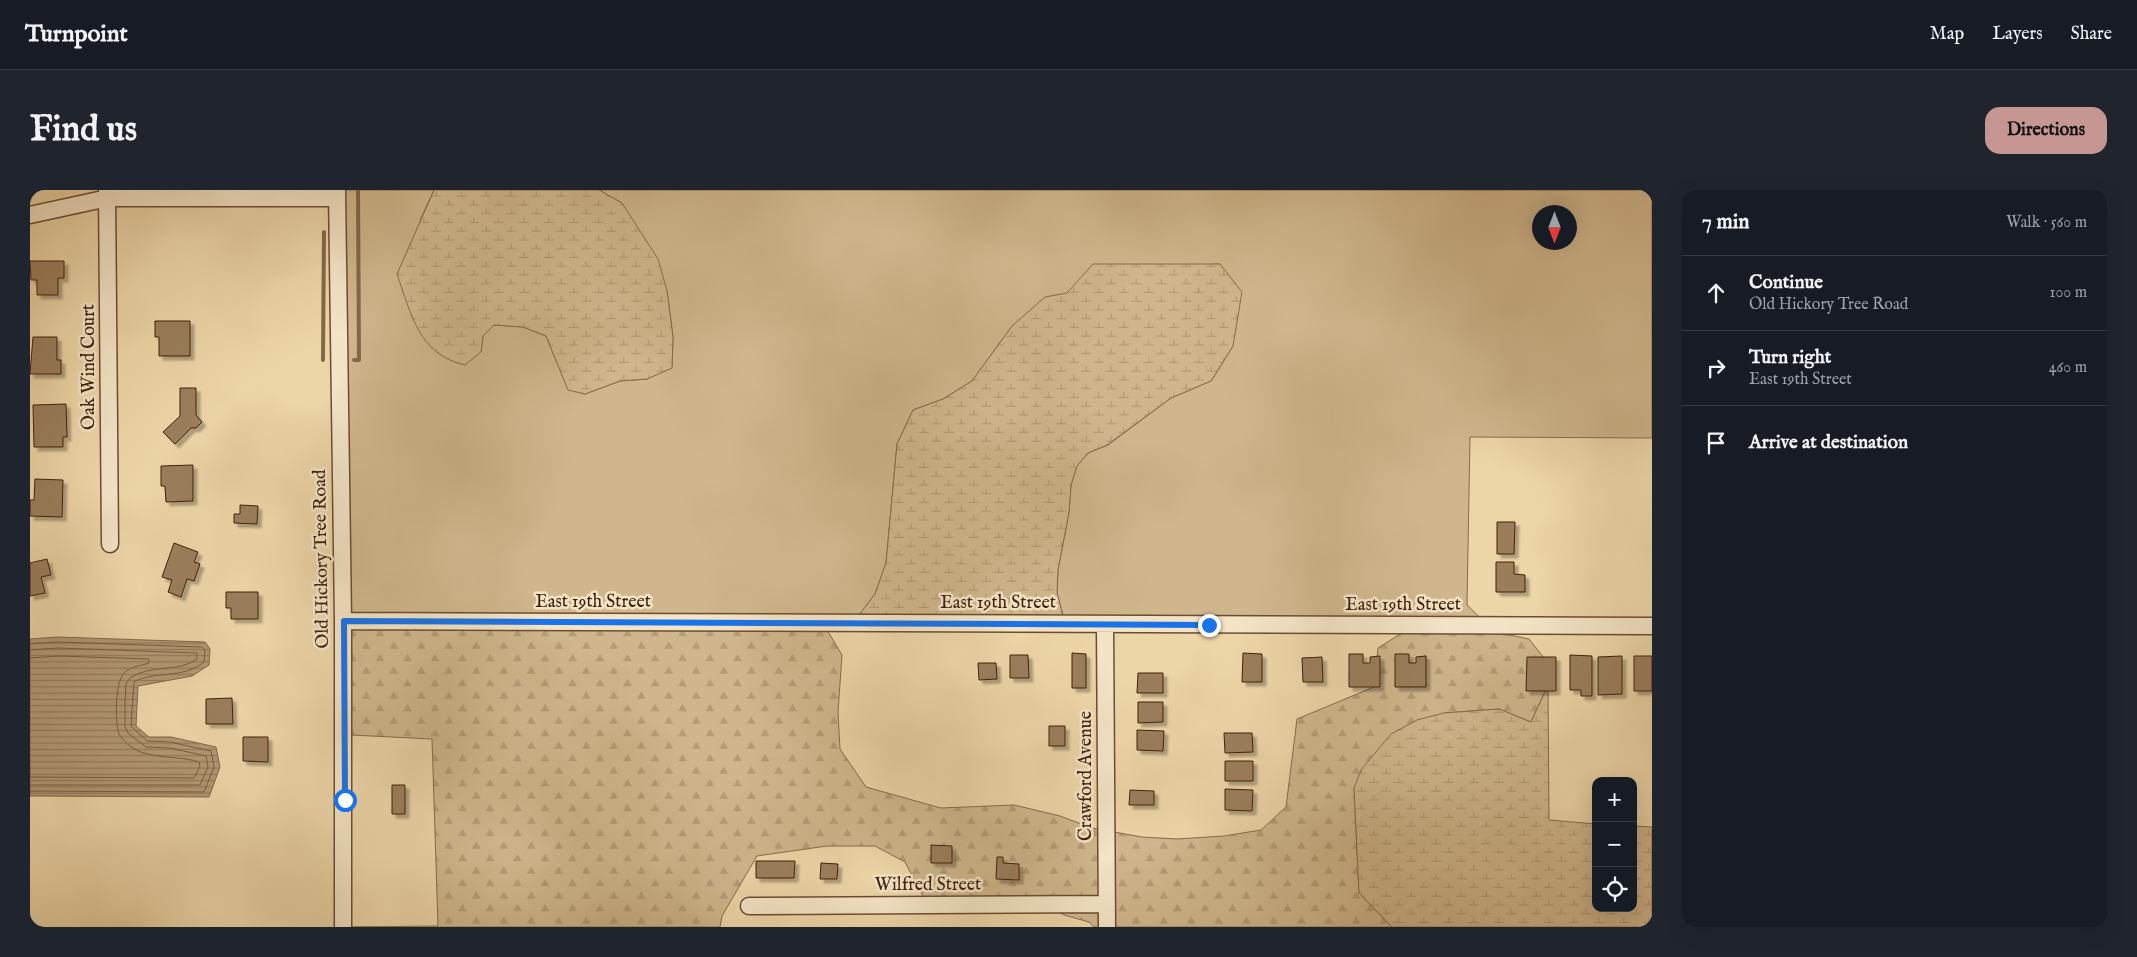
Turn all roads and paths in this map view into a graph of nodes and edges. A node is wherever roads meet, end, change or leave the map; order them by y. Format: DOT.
graph roads {
  1 [pos="107,194"];
  2 [pos="337,194"];
  3 [pos="30,215"];
  4 [pos="110,544"];
  5 [pos="344,621"];
  6 [pos="1105,624"];
  7 [pos="1652,626"];
  8 [pos="1107,904"];
  9 [pos="749,906"];
  10 [pos="343,927"];
  11 [pos="1107,927"];
  1 -- 2 [label="street"];
  1 -- 3 [label="street"];
  1 -- 4 [label="street, Oak Wind Court"];
  2 -- 5 [label="street, Old Hickory Tree Road"];
  5 -- 6 [label="street, East 19th Street"];
  5 -- 10 [label="street, Old Hickory Tree Road"];
  6 -- 7 [label="street, East 19th Street"];
  6 -- 8 [label="street, Crawford Avenue"];
  8 -- 9 [label="street, Wilfred Street"];
  8 -- 11 [label="street, Crawford Avenue"];
}
